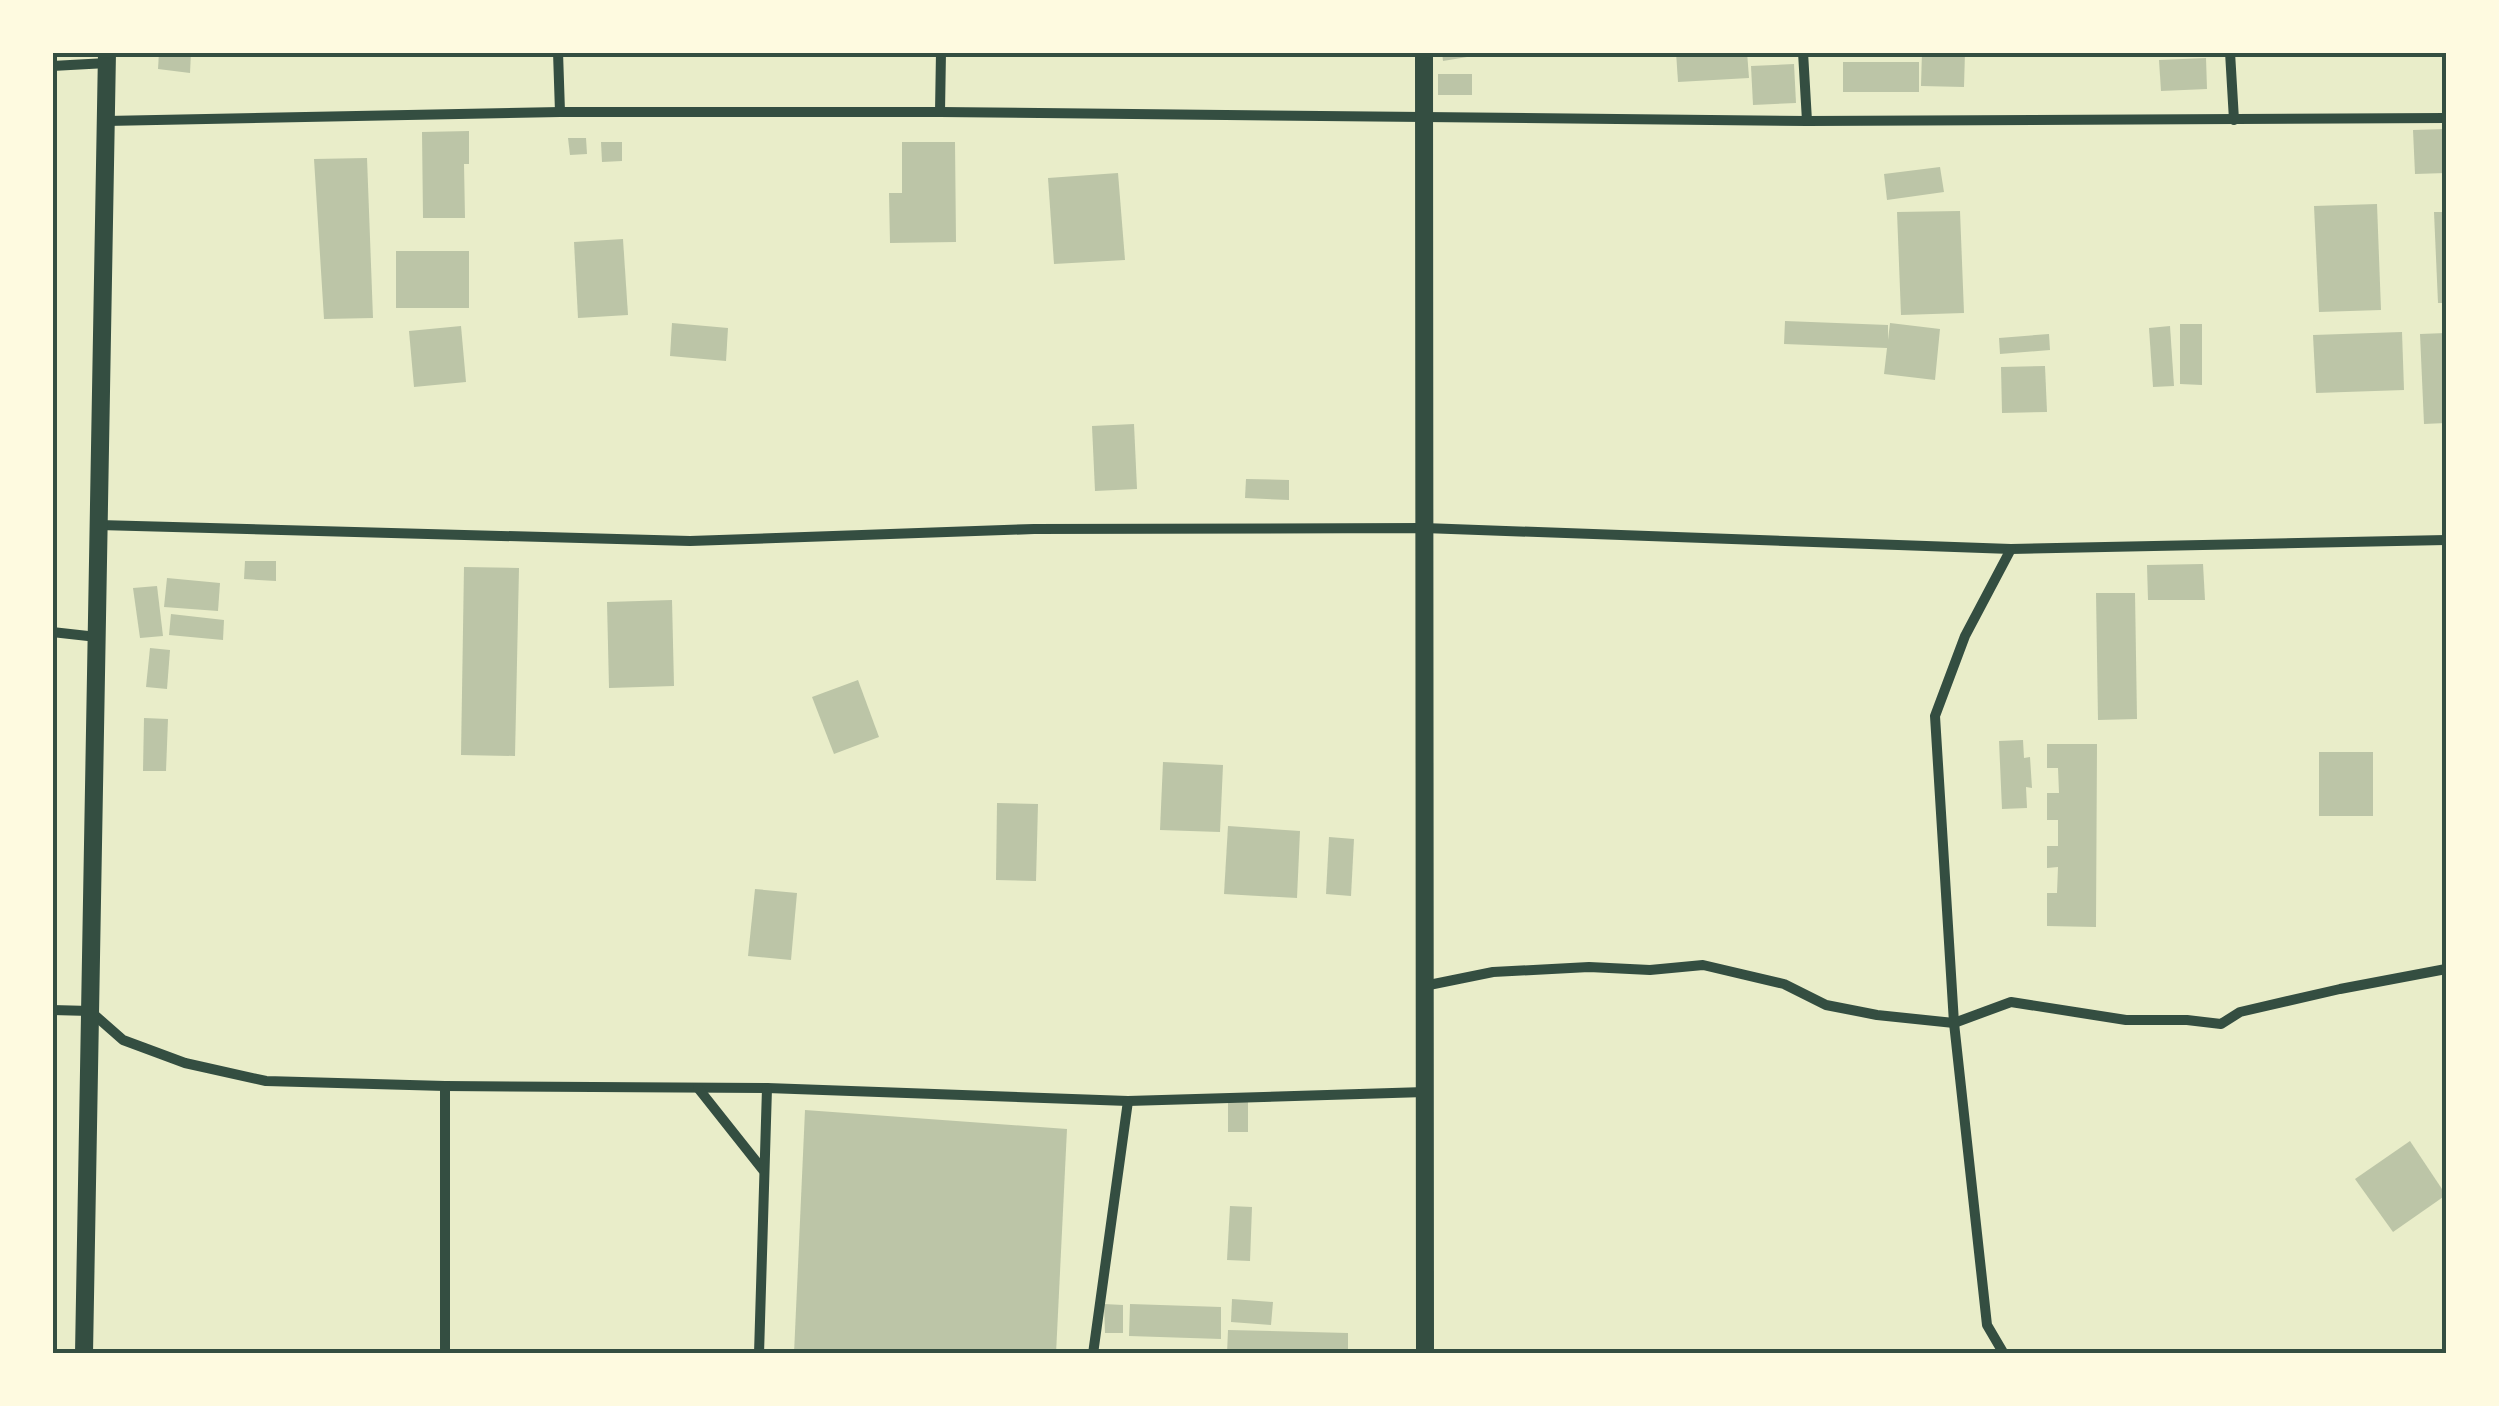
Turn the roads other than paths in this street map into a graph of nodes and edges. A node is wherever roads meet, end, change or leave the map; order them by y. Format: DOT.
graph roads {
  1 [pos="558,52"];
  2 [pos="941,52"];
  3 [pos="1424,52"];
  4 [pos="1803,52"];
  5 [pos="2230,52"];
  6 [pos="107,58"];
  7 [pos="52,66"];
  8 [pos="560,112"];
  9 [pos="940,112"];
  10 [pos="1424,117"];
  11 [pos="2446,118"];
  12 [pos="2234,120"];
  13 [pos="106,121"];
  14 [pos="1806,121"];
  15 [pos="98,524"];
  16 [pos="1424,528"];
  17 [pos="2446,540"];
  18 [pos="2011,549"];
  19 [pos="52,632"];
  20 [pos="97,637"];
  21 [pos="2446,969"];
  22 [pos="1424,986"];
  23 [pos="52,1010"];
  24 [pos="90,1011"];
  25 [pos="1954,1023"];
  26 [pos="445,1086"];
  27 [pos="698,1088"];
  28 [pos="767,1088"];
  29 [pos="1425,1092"];
  30 [pos="1128,1101"];
  31 [pos="764,1171"];
  32 [pos="84,1354"];
  33 [pos="445,1354"];
  34 [pos="758,1354"];
  35 [pos="1093,1354"];
  36 [pos="1425,1354"];
  37 [pos="2004,1354"];
  1 -- 8 [label="street"];
  2 -- 9 [label="street"];
  3 -- 10 [label="street"];
  4 -- 14 [label="street"];
  5 -- 12 [label="street"];
  6 -- 7 [label="street"];
  6 -- 13 [label="street"];
  8 -- 9 [label="street"];
  8 -- 13 [label="street"];
  9 -- 10 [label="street"];
  10 -- 14 [label="street"];
  10 -- 16 [label="street"];
  11 -- 12 [label="street"];
  12 -- 14 [label="street"];
  13 -- 15 [label="street"];
  15 -- 16 [label="street"];
  15 -- 20 [label="street"];
  16 -- 18 [label="street"];
  16 -- 22 [label="street"];
  17 -- 18 [label="street"];
  18 -- 25 [label="street"];
  19 -- 20 [label="street"];
  20 -- 24 [label="street"];
  21 -- 25 [label="street"];
  22 -- 25 [label="street"];
  22 -- 29 [label="street"];
  23 -- 24 [label="street"];
  24 -- 26 [label="street"];
  24 -- 32 [label="street"];
  25 -- 37 [label="street"];
  26 -- 27 [label="street"];
  26 -- 33 [label="street"];
  27 -- 28 [label="street"];
  27 -- 31 [label="street"];
  28 -- 30 [label="street"];
  28 -- 31 [label="street"];
  29 -- 30 [label="street"];
  29 -- 36 [label="street"];
  30 -- 35 [label="street"];
  31 -- 34 [label="street"];
}
